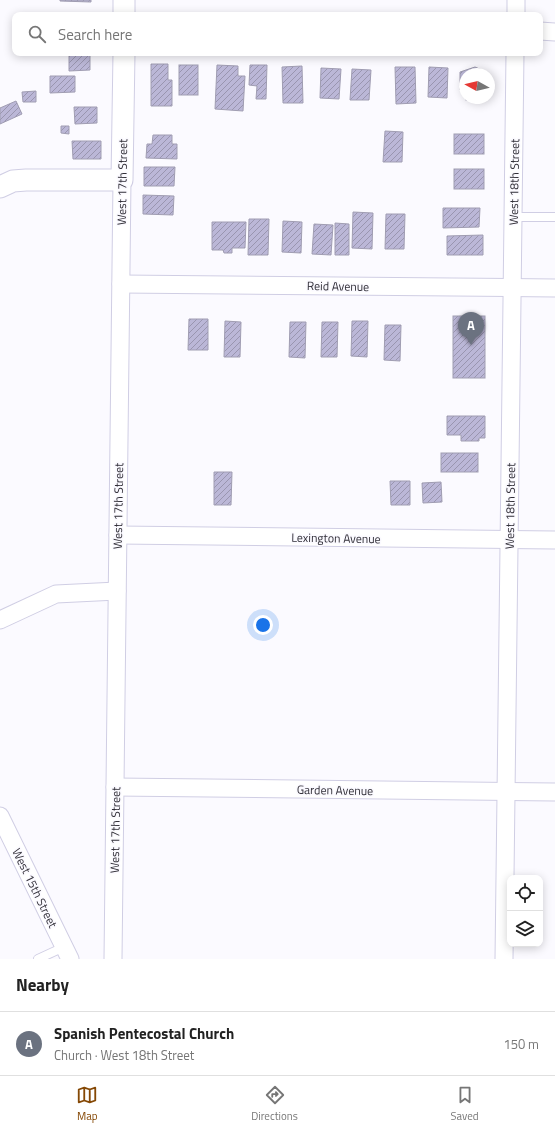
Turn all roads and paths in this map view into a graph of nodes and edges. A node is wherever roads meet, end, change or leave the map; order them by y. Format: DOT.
graph roads {
  1 [pos="124,0"];
  2 [pos="516,0"];
  3 [pos="124,12"];
  4 [pos="516,12"];
  5 [pos="543,31"];
  6 [pos="555,32"];
  7 [pos="124,56"];
  8 [pos="515,56"];
  9 [pos="122,180"];
  10 [pos="0,187"];
  11 [pos="514,217"];
  12 [pos="555,217"];
  13 [pos="121,284"];
  14 [pos="513,288"];
  15 [pos="555,288"];
  16 [pos="118,535"];
  17 [pos="510,540"];
  18 [pos="555,540"];
  19 [pos="117,591"];
  20 [pos="0,620"];
  21 [pos="115,788"];
  22 [pos="506,792"];
  23 [pos="555,792"];
  24 [pos="0,816"];
  25 [pos="67,953"];
  26 [pos="38,959"];
  27 [pos="113,959"];
  28 [pos="504,959"];
  1 -- 3 [label="street"];
  2 -- 4 [label="street"];
  5 -- 6 [label="street"];
  7 -- 9 [label="street, West 17th Street"];
  8 -- 11 [label="street, West 18th Street"];
  9 -- 10 [label="street"];
  9 -- 13 [label="street, West 17th Street"];
  11 -- 12 [label="lane"];
  11 -- 14 [label="street, West 18th Street"];
  13 -- 14 [label="street, Reid Avenue"];
  13 -- 16 [label="street, West 17th Street"];
  14 -- 15 [label="street, Reid Avenue"];
  14 -- 17 [label="street, West 18th Street"];
  16 -- 17 [label="street, Lexington Avenue"];
  16 -- 19 [label="street, West 17th Street"];
  17 -- 18 [label="street, Lexington Avenue"];
  17 -- 22 [label="street, West 18th Street"];
  19 -- 20 [label="street"];
  19 -- 21 [label="street, West 17th Street"];
  21 -- 22 [label="street, Garden Avenue"];
  21 -- 27 [label="street, West 17th Street"];
  22 -- 23 [label="street, Garden Avenue"];
  22 -- 28 [label="street, West 18th Street"];
  24 -- 25 [label="street, West 15th Street"];
  25 -- 26 [label="lane"];
}
